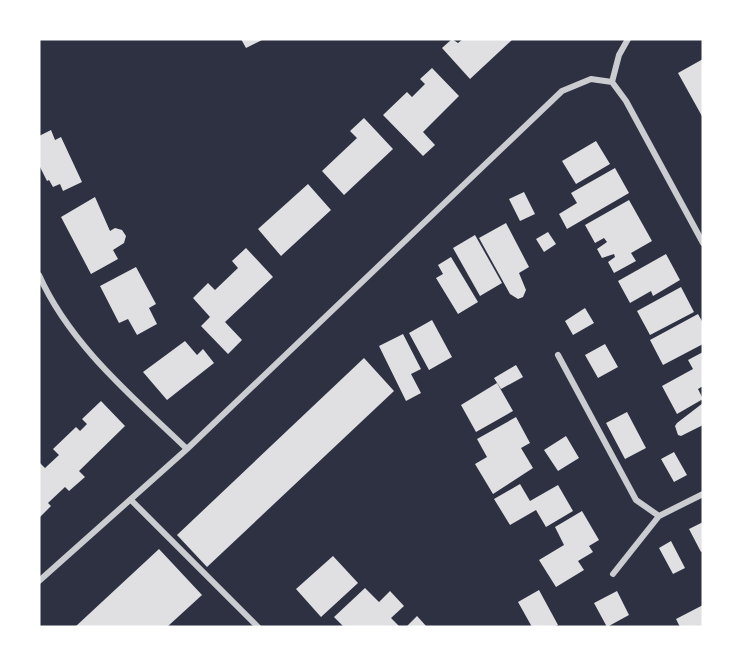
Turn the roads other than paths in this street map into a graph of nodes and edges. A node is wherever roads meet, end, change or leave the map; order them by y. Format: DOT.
graph roads {
  1 [pos="628,39"];
  2 [pos="612,82"];
  3 [pos="703,243"];
  4 [pos="39,275"];
  5 [pos="558,356"];
  6 [pos="187,449"];
  7 [pos="703,494"];
  8 [pos="131,501"];
  9 [pos="659,516"];
  10 [pos="613,574"];
  11 [pos="39,581"];
  12 [pos="258,627"];
  1 -- 2 [label="street"];
  2 -- 3 [label="street"];
  2 -- 6 [label="street"];
  4 -- 6 [label="street"];
  5 -- 9 [label="street"];
  6 -- 8 [label="street"];
  7 -- 9 [label="street"];
  8 -- 11 [label="street"];
  8 -- 12 [label="street"];
  9 -- 10 [label="street"];
}
